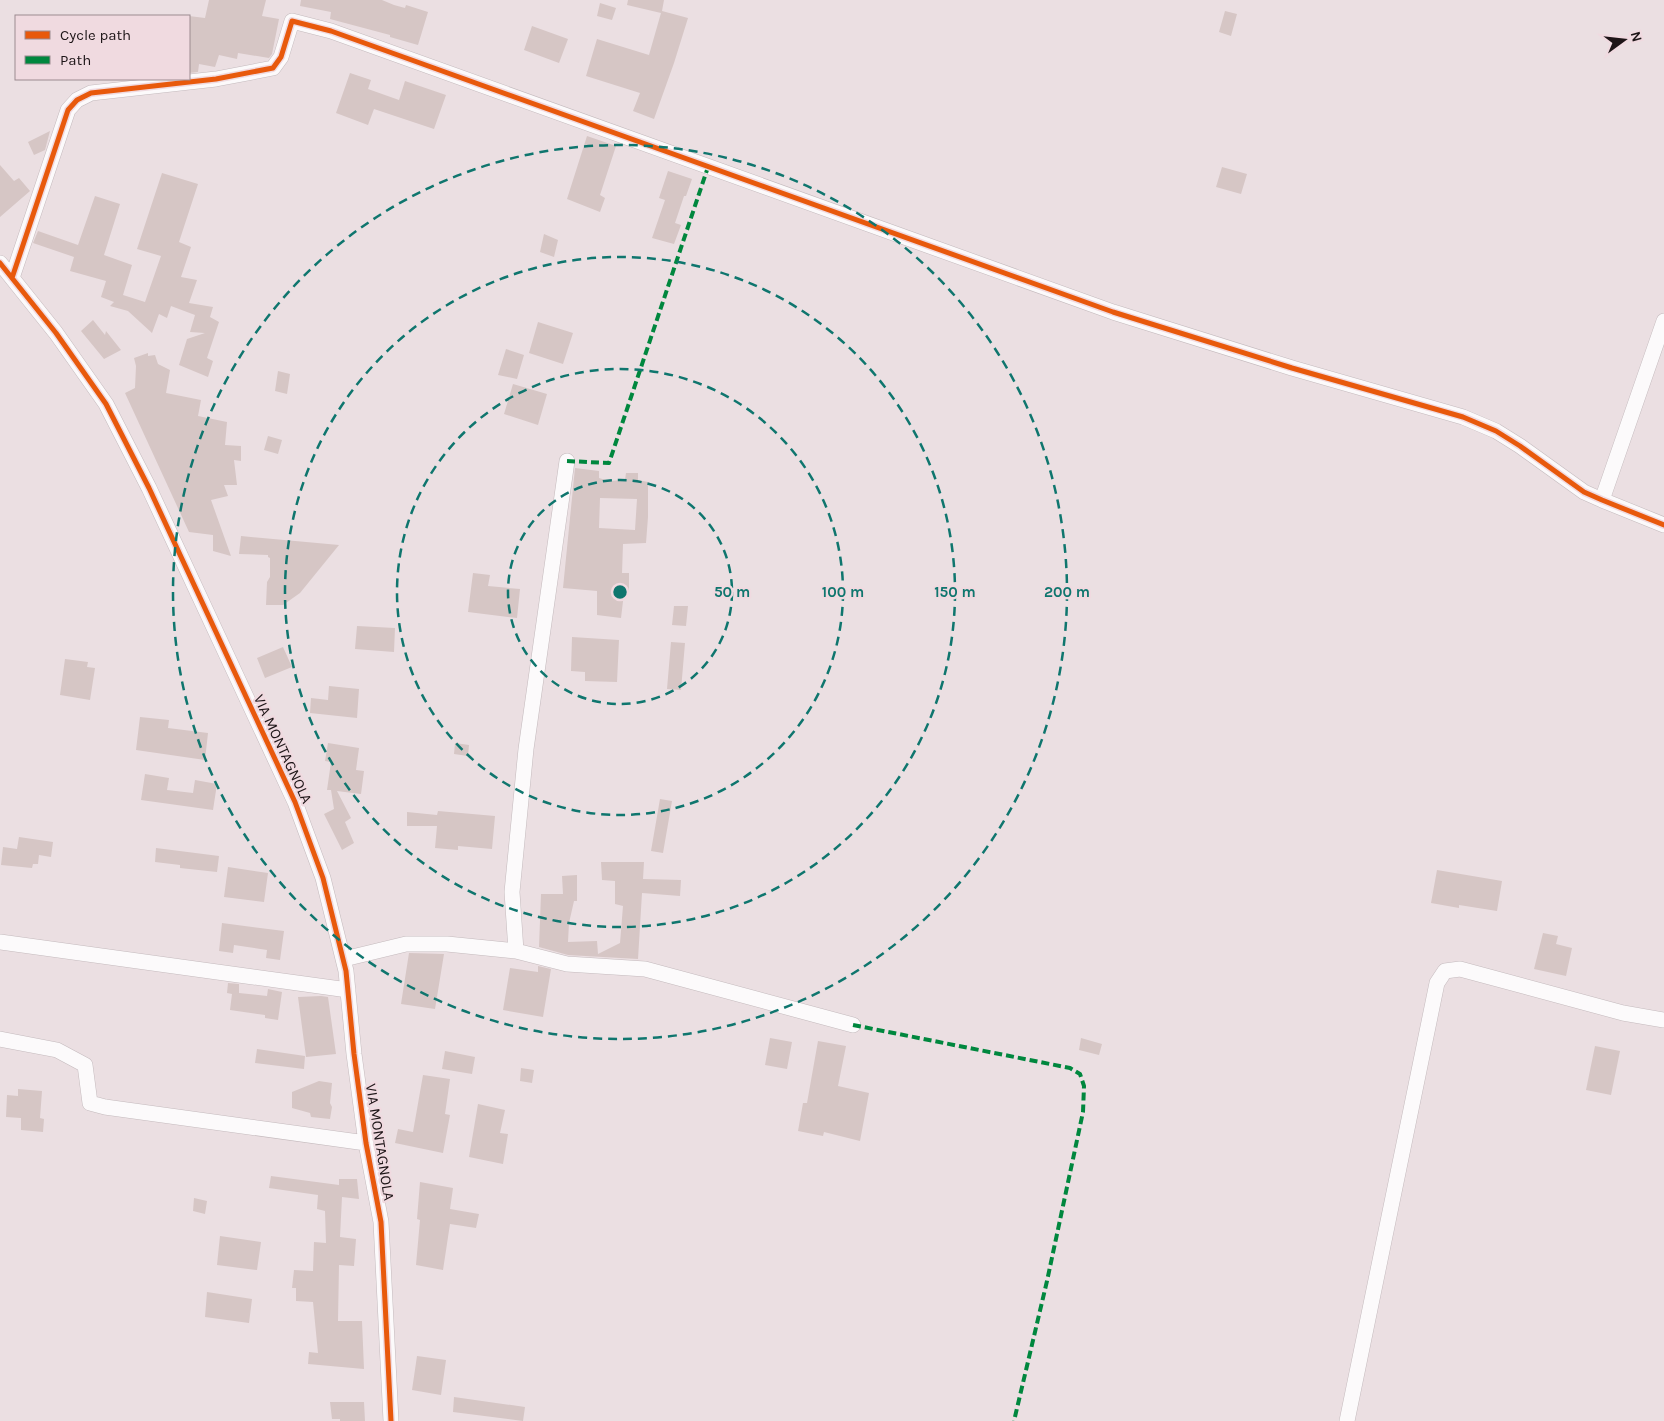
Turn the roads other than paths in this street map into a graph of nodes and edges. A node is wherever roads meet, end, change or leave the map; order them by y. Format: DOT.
graph roads {
  1 [pos="0,263"];
  2 [pos="12,278"];
  3 [pos="1664,322"];
  4 [pos="566,461"];
  5 [pos="1602,500"];
  6 [pos="1664,524"];
  7 [pos="0,942"];
  8 [pos="516,951"];
  9 [pos="344,959"];
  10 [pos="348,990"];
  11 [pos="1664,1020"];
  12 [pos="853,1025"];
  13 [pos="0,1039"];
  14 [pos="366,1143"];
  15 [pos="390,1421"];
  16 [pos="1347,1421"];
  1 -- 2 [label="street, VIA MONTAGNOLA"];
  2 -- 5 [label="street"];
  2 -- 9 [label="street, VIA MONTAGNOLA"];
  3 -- 5 [label="street"];
  4 -- 8 [label="street"];
  5 -- 6 [label="street"];
  7 -- 10 [label="street"];
  8 -- 9 [label="street"];
  8 -- 12 [label="street"];
  9 -- 10 [label="street, VIA MONTAGNOLA"];
  10 -- 14 [label="street, VIA MONTAGNOLA"];
  11 -- 16 [label="street"];
  13 -- 14 [label="street"];
  14 -- 15 [label="street, VIA MONTAGNOLA"];
}
